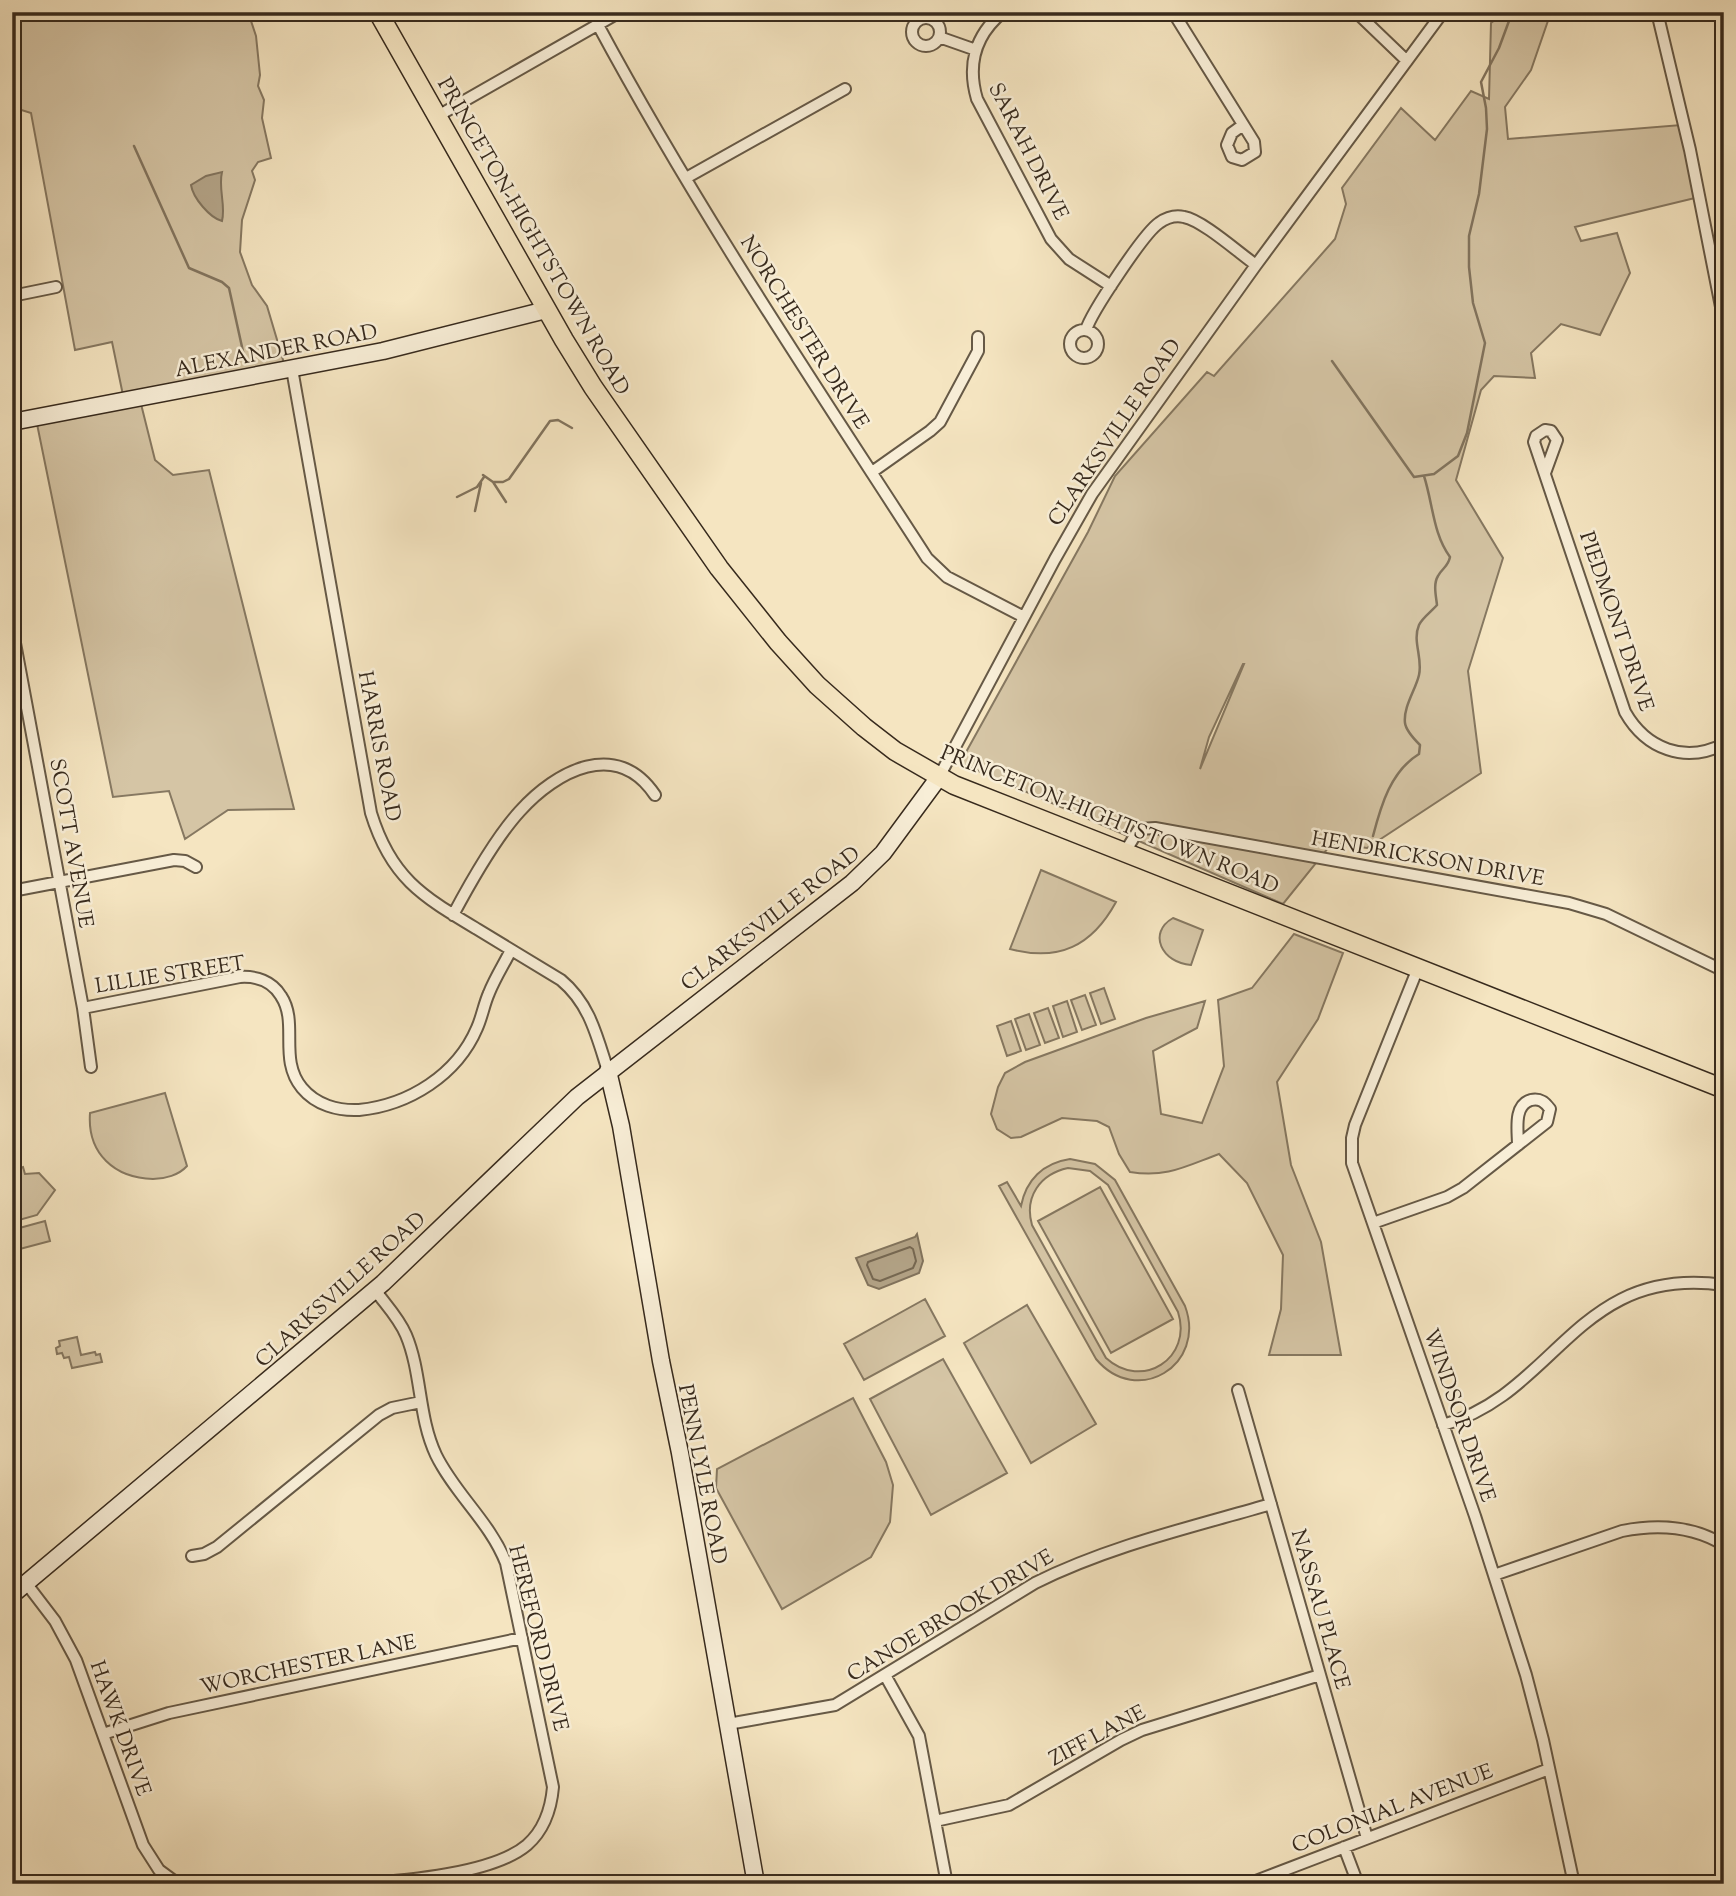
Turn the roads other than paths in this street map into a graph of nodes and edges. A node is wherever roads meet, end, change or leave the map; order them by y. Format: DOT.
graph roads {
  1 [pos="378,12"];
  2 [pos="620,12"];
  3 [pos="1003,12"];
  4 [pos="1173,12"];
  5 [pos="1356,12"];
  6 [pos="1443,12"];
  7 [pos="1657,12"];
  8 [pos="598,25"];
  9 [pos="939,37"];
  10 [pos="976,50"];
  11 [pos="1407,61"];
  12 [pos="845,89"];
  13 [pos="436,117"];
  14 [pos="1243,125"];
  15 [pos="686,178"];
  16 [pos="1256,265"];
  17 [pos="1111,286"];
  18 [pos="56,287"];
  19 [pos="12,296"];
  20 [pos="546,310"];
  21 [pos="1724,322"];
  22 [pos="1086,330"];
  23 [pos="978,337"];
  24 [pos="292,369"];
  25 [pos="12,422"];
  26 [pos="872,472"];
  27 [pos="1545,473"];
  28 [pos="1024,617"];
  29 [pos="12,627"];
  30 [pos="1724,744"];
  31 [pos="939,777"];
  32 [pos="655,795"];
  33 [pos="1125,852"];
  34 [pos="196,867"];
  35 [pos="60,882"];
  36 [pos="12,891"];
  37 [pos="453,915"];
  38 [pos="511,950"];
  39 [pos="1418,968"];
  40 [pos="1724,971"];
  41 [pos="83,1008"];
  42 [pos="91,1067"];
  43 [pos="608,1071"];
  44 [pos="1724,1089"];
  45 [pos="1518,1145"];
  46 [pos="1373,1223"];
  47 [pos="1724,1285"];
  48 [pos="375,1290"];
  49 [pos="1238,1390"];
  50 [pos="421,1402"];
  51 [pos="1443,1425"];
  52 [pos="1271,1504"];
  53 [pos="1724,1545"];
  54 [pos="192,1556"];
  55 [pos="1494,1575"];
  56 [pos="26,1583"];
  57 [pos="12,1595"];
  58 [pos="522,1638"];
  59 [pos="885,1675"];
  60 [pos="1321,1675"];
  61 [pos="728,1724"];
  62 [pos="103,1734"];
  63 [pos="1549,1769"];
  64 [pos="935,1821"];
  65 [pos="1367,1838"];
  66 [pos="1344,1847"];
  67 [pos="178,1884"];
  68 [pos="359,1884"];
  69 [pos="756,1884"];
  70 [pos="947,1884"];
  71 [pos="1248,1884"];
  72 [pos="1358,1884"];
  73 [pos="1574,1884"];
  1 -- 13 [label="main road, PRINCETON-HIGHTSTOWN ROAD"];
  2 -- 8 [label="street"];
  3 -- 10 [label="street, SARAH DRIVE"];
  4 -- 14 [label="street"];
  5 -- 11 [label="street"];
  6 -- 11 [label="street, CLARKSVILLE ROAD"];
  7 -- 21 [label="street"];
  8 -- 13 [label="street"];
  8 -- 15 [label="street, NORCHESTER DRIVE"];
  9 -- 10 [label="street"];
  10 -- 17 [label="street, SARAH DRIVE"];
  11 -- 16 [label="street, CLARKSVILLE ROAD"];
  12 -- 15 [label="street"];
  13 -- 20 [label="main road, PRINCETON-HIGHTSTOWN ROAD"];
  14 -- 14 [label="street"];
  15 -- 26 [label="street, NORCHESTER DRIVE"];
  16 -- 17 [label="street"];
  16 -- 28 [label="street, CLARKSVILLE ROAD"];
  17 -- 22 [label="street"];
  18 -- 19 [label="street"];
  20 -- 24 [label="street, ALEXANDER ROAD"];
  20 -- 31 [label="main road, PRINCETON-HIGHTSTOWN ROAD"];
  23 -- 26 [label="street"];
  24 -- 25 [label="street, ALEXANDER ROAD"];
  24 -- 37 [label="street, HARRIS ROAD"];
  26 -- 28 [label="street, NORCHESTER DRIVE"];
  27 -- 30 [label="street, PIEDMONT DRIVE"];
  28 -- 31 [label="street, CLARKSVILLE ROAD"];
  29 -- 35 [label="street, SCOTT AVENUE"];
  31 -- 33 [label="main road, PRINCETON-HIGHTSTOWN ROAD"];
  31 -- 43 [label="street, CLARKSVILLE ROAD"];
  32 -- 37 [label="street"];
  33 -- 39 [label="main road, PRINCETON-HIGHTSTOWN ROAD"];
  33 -- 40 [label="street, HENDRICKSON DRIVE"];
  34 -- 35 [label="street"];
  35 -- 36 [label="street"];
  35 -- 41 [label="street, SCOTT AVENUE"];
  37 -- 38 [label="street, HARRIS ROAD"];
  38 -- 41 [label="street, LILLIE STREET"];
  38 -- 43 [label="street, HARRIS ROAD"];
  39 -- 44 [label="main road, PRINCETON-HIGHTSTOWN ROAD"];
  39 -- 46 [label="street, WINDSOR DRIVE"];
  41 -- 42 [label="street, SCOTT AVENUE"];
  43 -- 48 [label="street, CLARKSVILLE ROAD"];
  43 -- 61 [label="street, PENN LYLE ROAD"];
  45 -- 46 [label="street"];
  46 -- 51 [label="street, WINDSOR DRIVE"];
  47 -- 51 [label="street"];
  48 -- 50 [label="street, HEREFORD DRIVE"];
  48 -- 56 [label="street, CLARKSVILLE ROAD"];
  49 -- 52 [label="street, NASSAU PLACE"];
  50 -- 54 [label="street"];
  50 -- 58 [label="street, HEREFORD DRIVE"];
  51 -- 55 [label="street, WINDSOR DRIVE"];
  52 -- 59 [label="street, CANOE BROOK DRIVE"];
  52 -- 60 [label="street, NASSAU PLACE"];
  53 -- 55 [label="street"];
  55 -- 63 [label="street, WINDSOR DRIVE"];
  56 -- 57 [label="street, CLARKSVILLE ROAD"];
  56 -- 62 [label="street, HAWK DRIVE"];
  58 -- 62 [label="street, WORCHESTER LANE"];
  58 -- 68 [label="street, HEREFORD DRIVE"];
  59 -- 61 [label="street, CANOE BROOK DRIVE"];
  59 -- 64 [label="street"];
  60 -- 64 [label="street, ZIFF LANE"];
  60 -- 65 [label="street, NASSAU PLACE"];
  61 -- 69 [label="street, PENN LYLE ROAD"];
  62 -- 67 [label="street, HAWK DRIVE"];
  63 -- 65 [label="street, COLONIAL AVENUE"];
  63 -- 73 [label="street, WINDSOR DRIVE"];
  64 -- 70 [label="street"];
  65 -- 66 [label="street, COLONIAL AVENUE"];
  66 -- 71 [label="street, COLONIAL AVENUE"];
  66 -- 72 [label="street"];
}
